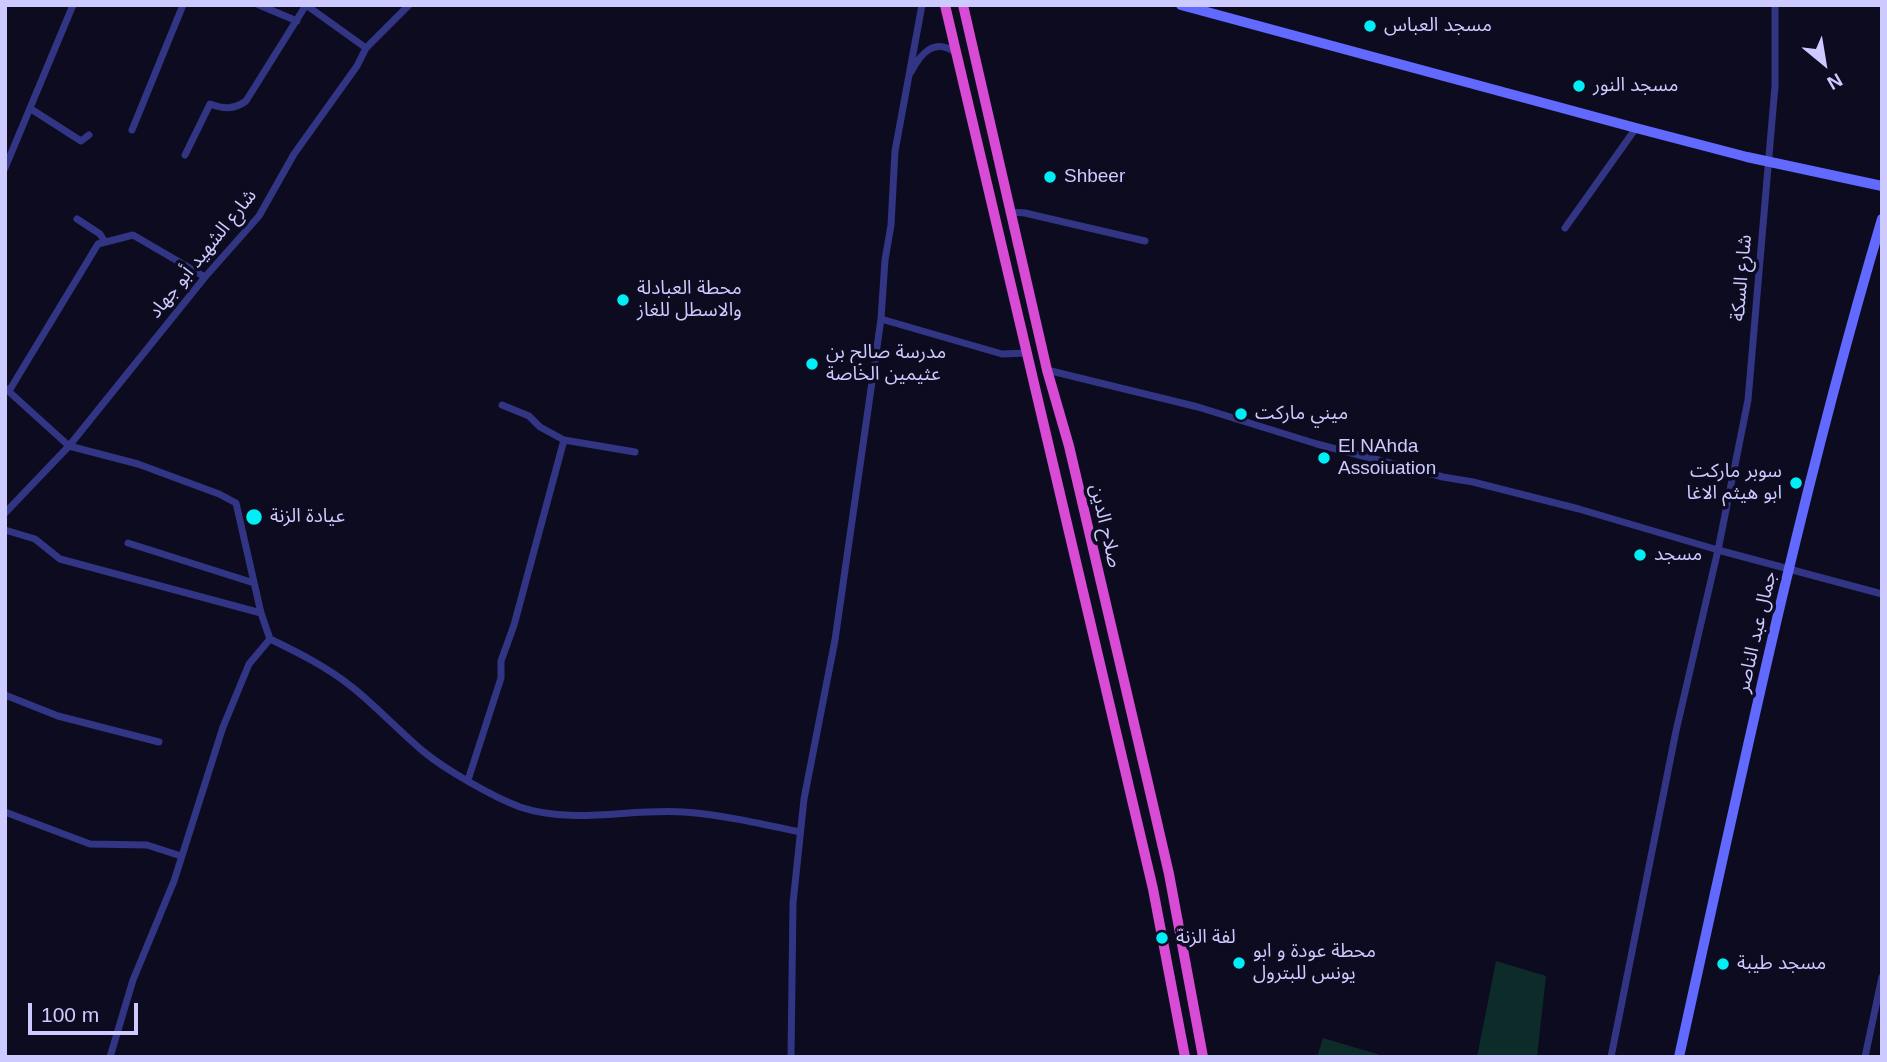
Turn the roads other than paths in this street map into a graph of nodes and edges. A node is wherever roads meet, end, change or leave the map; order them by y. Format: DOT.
graph roads {
  1 [pos="73,5"];
  2 [pos="183,5"];
  3 [pos="259,5"];
  4 [pos="306,5"];
  5 [pos="409,5"];
  6 [pos="922,5"];
  7 [pos="945,5"];
  8 [pos="963,5"];
  9 [pos="1181,5"];
  10 [pos="1775,5"];
  11 [pos="297,21"];
  12 [pos="366,48"];
  13 [pos="955,52"];
  14 [pos="906,82"];
  15 [pos="31,109"];
  16 [pos="1636,128"];
  17 [pos="132,130"];
  18 [pos="89,135"];
  19 [pos="185,155"];
  20 [pos="1767,161"];
  21 [pos="5,168"];
  22 [pos="1882,186"];
  23 [pos="1010,212"];
  24 [pos="77,219"];
  25 [pos="1882,219"];
  26 [pos="1565,228"];
  27 [pos="1145,241"];
  28 [pos="105,242"];
  29 [pos="205,277"];
  30 [pos="881,319"];
  31 [pos="1027,353"];
  32 [pos="1047,370"];
  33 [pos="7,389"];
  34 [pos="502,405"];
  35 [pos="564,440"];
  36 [pos="69,446"];
  37 [pos="635,452"];
  38 [pos="5,513"];
  39 [pos="5,530"];
  40 [pos="128,543"];
  41 [pos="1718,550"];
  42 [pos="1789,570"];
  43 [pos="254,583"];
  44 [pos="1102,591"];
  45 [pos="1084,593"];
  46 [pos="1882,594"];
  47 [pos="261,613"];
  48 [pos="270,639"];
  49 [pos="5,695"];
  50 [pos="159,742"];
  51 [pos="468,779"];
  52 [pos="5,812"];
  53 [pos="800,832"];
  54 [pos="1162,843"];
  55 [pos="1142,846"];
  56 [pos="181,856"];
  57 [pos="1882,977"];
  58 [pos="110,1057"];
  59 [pos="791,1057"];
  60 [pos="1185,1057"];
  61 [pos="1203,1057"];
  62 [pos="1612,1057"];
  63 [pos="1679,1057"];
  64 [pos="1865,1057"];
  1 -- 15 [label="street"];
  2 -- 17 [label="street"];
  3 -- 11 [label="street"];
  4 -- 11 [label="street"];
  4 -- 12 [label="street"];
  5 -- 12 [label="street, شارع الشهيد أبو جهاد"];
  6 -- 14 [label="street"];
  7 -- 13 [label="highway, صلاح الدين"];
  8 -- 23 [label="highway, صلاح الدين"];
  9 -- 16 [label="main road"];
  10 -- 20 [label="street, شارع السكة"];
  11 -- 19 [label="street"];
  12 -- 29 [label="street, شارع الشهيد أبو جهاد"];
  13 -- 14 [label="street"];
  13 -- 31 [label="highway, صلاح الدين"];
  14 -- 30 [label="street"];
  15 -- 18 [label="street"];
  15 -- 21 [label="street"];
  16 -- 20 [label="main road"];
  16 -- 26 [label="street"];
  20 -- 22 [label="main road"];
  20 -- 41 [label="street, شارع السكة"];
  23 -- 27 [label="street"];
  23 -- 32 [label="highway, صلاح الدين"];
  24 -- 28 [label="street"];
  25 -- 42 [label="main road, جمال عبد الناصر"];
  28 -- 29 [label="street"];
  28 -- 33 [label="street"];
  29 -- 36 [label="street, شارع الشهيد أبو جهاد"];
  30 -- 31 [label="street"];
  30 -- 53 [label="street"];
  31 -- 45 [label="highway, صلاح الدين"];
  32 -- 41 [label="street"];
  32 -- 44 [label="highway, صلاح الدين"];
  33 -- 36 [label="street"];
  34 -- 35 [label="street"];
  35 -- 37 [label="street"];
  35 -- 51 [label="street"];
  36 -- 38 [label="street, شارع الشهيد أبو جهاد"];
  36 -- 43 [label="street"];
  39 -- 47 [label="street"];
  40 -- 43 [label="street"];
  41 -- 42 [label="street"];
  41 -- 62 [label="street, شارع السكة"];
  42 -- 46 [label="street"];
  42 -- 63 [label="main road, جمال عبد الناصر"];
  43 -- 47 [label="street"];
  44 -- 45 [label="highway"];
  44 -- 54 [label="highway, صلاح الدين"];
  45 -- 55 [label="highway, صلاح الدين"];
  47 -- 48 [label="street"];
  48 -- 51 [label="street"];
  48 -- 56 [label="street"];
  49 -- 50 [label="street"];
  51 -- 53 [label="street"];
  52 -- 56 [label="street"];
  53 -- 59 [label="street"];
  54 -- 55 [label="highway"];
  54 -- 61 [label="highway, صلاح الدين"];
  55 -- 60 [label="highway, صلاح الدين"];
  56 -- 58 [label="street"];
  57 -- 64 [label="street"];
}
